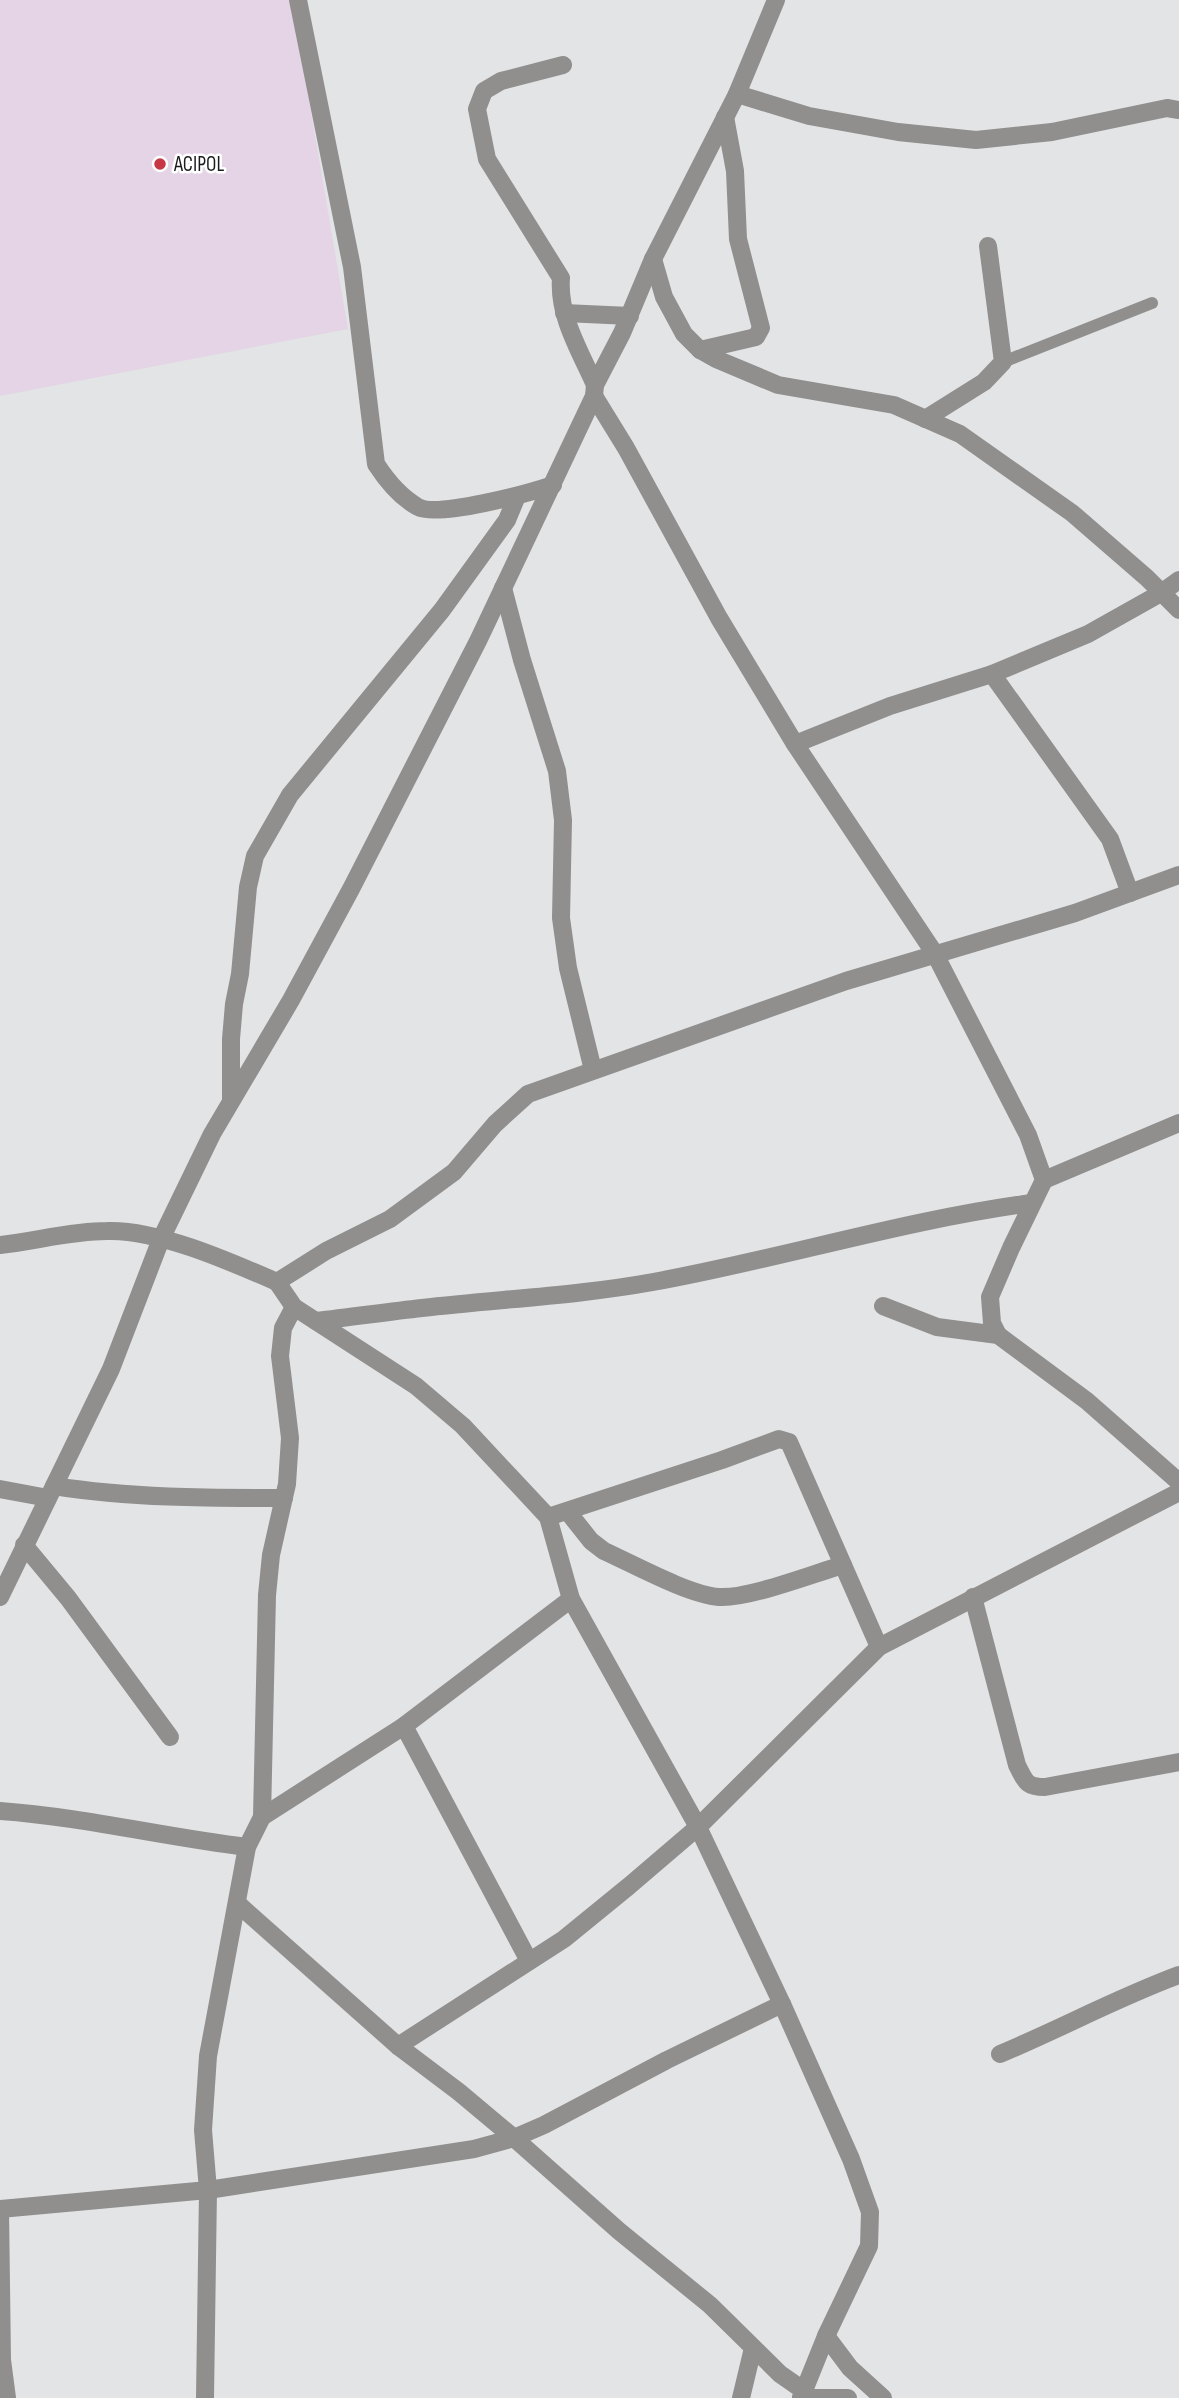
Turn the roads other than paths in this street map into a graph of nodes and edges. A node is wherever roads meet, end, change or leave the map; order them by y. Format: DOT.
graph roads {
  1 [pos="298,0"];
  2 [pos="776,0"];
  3 [pos="564,65"];
  4 [pos="737,94"];
  5 [pos="1179,110"];
  6 [pos="725,117"];
  7 [pos="988,246"];
  8 [pos="653,259"];
  9 [pos="1152,303"];
  10 [pos="564,313"];
  11 [pos="630,316"];
  12 [pos="700,350"];
  13 [pos="1003,362"];
  14 [pos="595,391"];
  15 [pos="925,419"];
  16 [pos="553,485"];
  17 [pos="517,496"];
  18 [pos="1179,580"];
  19 [pos="503,588"];
  20 [pos="1161,593"];
  21 [pos="1179,610"];
  22 [pos="992,674"];
  23 [pos="795,744"];
  24 [pos="1179,875"];
  25 [pos="1130,892"];
  26 [pos="935,954"];
  27 [pos="593,1070"];
  28 [pos="231,1101"];
  29 [pos="1179,1123"];
  30 [pos="1044,1180"];
  31 [pos="1032,1203"];
  32 [pos="162,1238"];
  33 [pos="0,1245"];
  34 [pos="277,1283"];
  35 [pos="884,1306"];
  36 [pos="294,1307"];
  37 [pos="316,1321"];
  38 [pos="998,1335"];
  39 [pos="1179,1482"];
  40 [pos="0,1489"];
  41 [pos="51,1492"];
  42 [pos="1179,1492"];
  43 [pos="284,1498"];
  44 [pos="568,1512"];
  45 [pos="548,1517"];
  46 [pos="24,1545"];
  47 [pos="843,1564"];
  48 [pos="0,1597"];
  49 [pos="973,1597"];
  50 [pos="571,1599"];
  51 [pos="879,1647"];
  52 [pos="404,1726"];
  53 [pos="170,1737"];
  54 [pos="1179,1762"];
  55 [pos="0,1811"];
  56 [pos="261,1818"];
  57 [pos="698,1827"];
  58 [pos="247,1847"];
  59 [pos="238,1904"];
  60 [pos="529,1961"];
  61 [pos="1179,1975"];
  62 [pos="782,2004"];
  63 [pos="398,2046"];
  64 [pos="1000,2054"];
  65 [pos="514,2138"];
  66 [pos="208,2190"];
  67 [pos="0,2209"];
  68 [pos="826,2336"];
  69 [pos="753,2348"];
  70 [pos="802,2395"];
  71 [pos="7,2398"];
  72 [pos="205,2398"];
  73 [pos="741,2398"];
  74 [pos="848,2398"];
  75 [pos="883,2398"];
  1 -- 17 [label="street"];
  2 -- 4 [label="street"];
  3 -- 10 [label="street"];
  4 -- 5 [label="street"];
  4 -- 6 [label="street"];
  6 -- 8 [label="street"];
  6 -- 12 [label="street"];
  7 -- 13 [label="street"];
  8 -- 11 [label="street"];
  8 -- 12 [label="street"];
  9 -- 13 [label="lane"];
  10 -- 11 [label="street"];
  10 -- 14 [label="street"];
  11 -- 14 [label="street"];
  12 -- 15 [label="street"];
  13 -- 15 [label="street"];
  14 -- 16 [label="street"];
  14 -- 23 [label="street"];
  15 -- 20 [label="street"];
  16 -- 17 [label="street"];
  16 -- 19 [label="street"];
  17 -- 28 [label="street"];
  18 -- 20 [label="street"];
  19 -- 27 [label="street"];
  19 -- 28 [label="street"];
  20 -- 21 [label="street"];
  20 -- 22 [label="street"];
  22 -- 23 [label="street"];
  22 -- 25 [label="street"];
  23 -- 26 [label="street"];
  24 -- 25 [label="street"];
  25 -- 26 [label="street"];
  26 -- 27 [label="street"];
  26 -- 30 [label="street"];
  27 -- 34 [label="street"];
  28 -- 32 [label="street"];
  29 -- 30 [label="street"];
  30 -- 31 [label="street"];
  31 -- 37 [label="street"];
  31 -- 38 [label="street"];
  32 -- 33 [label="street"];
  32 -- 34 [label="street"];
  32 -- 41 [label="street"];
  34 -- 36 [label="street"];
  35 -- 38 [label="street"];
  36 -- 37 [label="street"];
  36 -- 43 [label="street"];
  37 -- 45 [label="street"];
  38 -- 39 [label="street"];
  40 -- 41 [label="street"];
  41 -- 43 [label="street"];
  41 -- 46 [label="street"];
  42 -- 49 [label="street"];
  43 -- 56 [label="street"];
  44 -- 45 [label="street"];
  44 -- 47 [label="street"];
  44 -- 47 [label="street"];
  45 -- 50 [label="street"];
  46 -- 48 [label="street"];
  46 -- 53 [label="street"];
  47 -- 51 [label="street"];
  49 -- 51 [label="street"];
  49 -- 54 [label="street"];
  50 -- 52 [label="street"];
  50 -- 57 [label="street"];
  51 -- 57 [label="street"];
  52 -- 56 [label="street"];
  52 -- 60 [label="street"];
  55 -- 58 [label="street"];
  56 -- 58 [label="street"];
  57 -- 60 [label="street"];
  57 -- 62 [label="street"];
  58 -- 59 [label="street"];
  59 -- 63 [label="street"];
  59 -- 66 [label="street"];
  60 -- 63 [label="street"];
  61 -- 64 [label="street"];
  62 -- 65 [label="street"];
  62 -- 68 [label="street"];
  63 -- 65 [label="street"];
  65 -- 66 [label="street"];
  65 -- 69 [label="street"];
  66 -- 67 [label="street"];
  66 -- 72 [label="street"];
  67 -- 71 [label="street"];
  68 -- 70 [label="street"];
  68 -- 75 [label="street"];
  69 -- 70 [label="street"];
  69 -- 73 [label="street"];
  70 -- 74 [label="street"];
}
